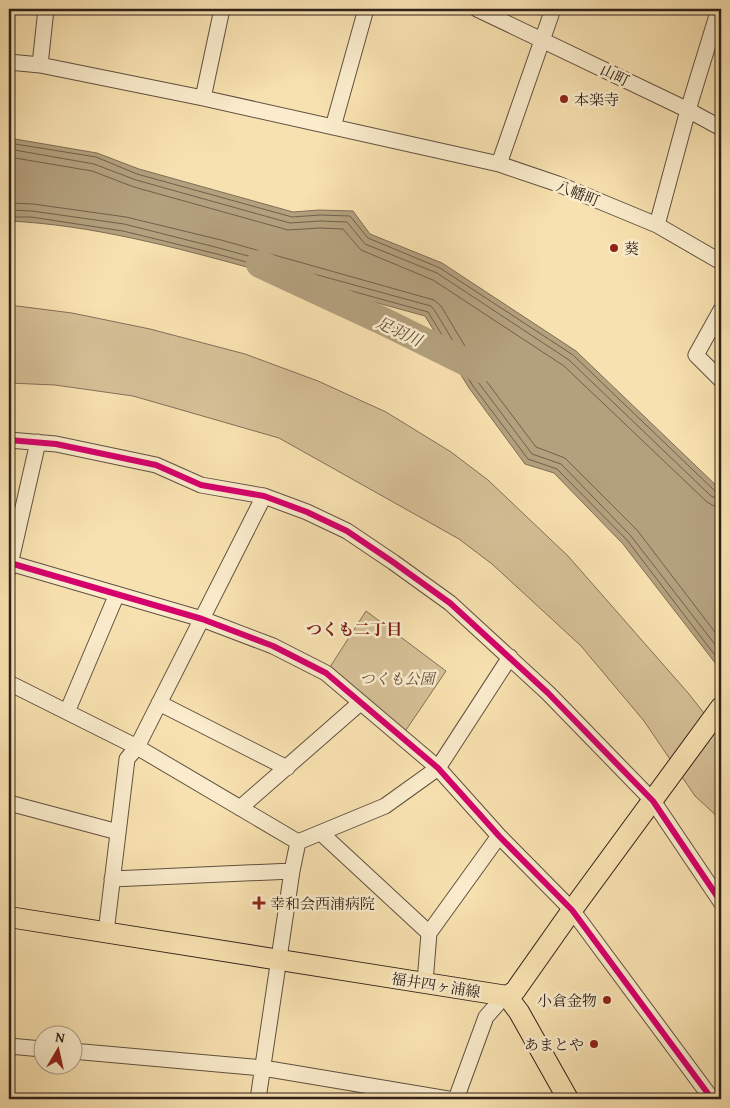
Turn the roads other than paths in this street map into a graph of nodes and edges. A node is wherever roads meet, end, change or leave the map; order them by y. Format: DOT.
graph roads {
  1 [pos="46,9"];
  2 [pos="222,9"];
  3 [pos="366,9"];
  4 [pos="477,9"];
  5 [pos="553,9"];
  6 [pos="719,9"];
  7 [pos="543,39"];
  8 [pos="9,62"];
  9 [pos="40,65"];
  10 [pos="203,98"];
  11 [pos="688,110"];
  12 [pos="333,127"];
  13 [pos="721,128"];
  14 [pos="499,164"];
  15 [pos="657,225"];
  16 [pos="721,262"];
  17 [pos="721,310"];
  18 [pos="721,380"];
  19 [pos="9,440"];
  20 [pos="38,442"];
  21 [pos="264,496"];
  22 [pos="9,566"];
  23 [pos="117,594"];
  24 [pos="202,619"];
  25 [pos="510,657"];
  26 [pos="11,689"];
  27 [pos="159,703"];
  28 [pos="360,703"];
  29 [pos="721,706"];
  30 [pos="67,712"];
  31 [pos="137,747"];
  32 [pos="287,768"];
  33 [pos="438,768"];
  34 [pos="656,796"];
  35 [pos="9,803"];
  36 [pos="240,808"];
  37 [pos="118,832"];
  38 [pos="321,833"];
  39 [pos="499,836"];
  40 [pos="298,842"];
  41 [pos="292,871"];
  42 [pos="112,879"];
  43 [pos="721,902"];
  44 [pos="572,910"];
  45 [pos="9,917"];
  46 [pos="106,932"];
  47 [pos="429,934"];
  48 [pos="280,960"];
  49 [pos="425,982"];
  50 [pos="507,996"];
  51 [pos="9,1046"];
  52 [pos="32,1047"];
  53 [pos="82,1052"];
  54 [pos="263,1068"];
  55 [pos="258,1099"];
  56 [pos="448,1099"];
  57 [pos="456,1099"];
  58 [pos="568,1099"];
  59 [pos="712,1099"];
  1 -- 9 [label="street"];
  2 -- 10 [label="street"];
  3 -- 12 [label="street"];
  4 -- 7 [label="street, 山町"];
  5 -- 7 [label="street"];
  6 -- 11 [label="street"];
  7 -- 11 [label="street, 山町"];
  7 -- 14 [label="street"];
  8 -- 9 [label="street, 八幡町"];
  9 -- 10 [label="street, 八幡町"];
  10 -- 12 [label="street, 八幡町"];
  11 -- 13 [label="street, 山町"];
  11 -- 15 [label="street"];
  12 -- 14 [label="street, 八幡町"];
  14 -- 15 [label="street, 八幡町"];
  15 -- 16 [label="street, 八幡町"];
  17 -- 18 [label="street"];
  19 -- 20 [label="street"];
  20 -- 21 [label="street"];
  20 -- 22 [label="street"];
  21 -- 24 [label="street"];
  21 -- 25 [label="street"];
  22 -- 23 [label="street"];
  23 -- 24 [label="street"];
  23 -- 30 [label="street"];
  24 -- 27 [label="street"];
  24 -- 28 [label="street"];
  25 -- 33 [label="street"];
  25 -- 34 [label="street"];
  26 -- 30 [label="street"];
  27 -- 31 [label="street"];
  27 -- 32 [label="street"];
  28 -- 32 [label="street"];
  28 -- 33 [label="street"];
  29 -- 34 [label="main road"];
  30 -- 31 [label="street"];
  31 -- 36 [label="street"];
  31 -- 37 [label="street"];
  32 -- 36 [label="street"];
  33 -- 38 [label="street"];
  33 -- 39 [label="street"];
  34 -- 43 [label="street"];
  34 -- 44 [label="main road"];
  35 -- 37 [label="street"];
  36 -- 40 [label="street"];
  37 -- 42 [label="street"];
  38 -- 40 [label="street"];
  38 -- 47 [label="street"];
  39 -- 44 [label="street"];
  39 -- 47 [label="street"];
  40 -- 41 [label="street"];
  41 -- 42 [label="street"];
  41 -- 48 [label="street"];
  42 -- 46 [label="street"];
  44 -- 50 [label="main road"];
  44 -- 59 [label="street"];
  45 -- 46 [label="main road, 福井四ヶ浦線"];
  46 -- 48 [label="main road, 福井四ヶ浦線"];
  47 -- 49 [label="street"];
  48 -- 49 [label="main road, 福井四ヶ浦線"];
  48 -- 54 [label="street"];
  49 -- 50 [label="main road, 福井四ヶ浦線"];
  50 -- 57 [label="street"];
  50 -- 58 [label="main road"];
  51 -- 52 [label="street"];
  53 -- 54 [label="street"];
  54 -- 55 [label="street"];
  54 -- 56 [label="street"];
}
